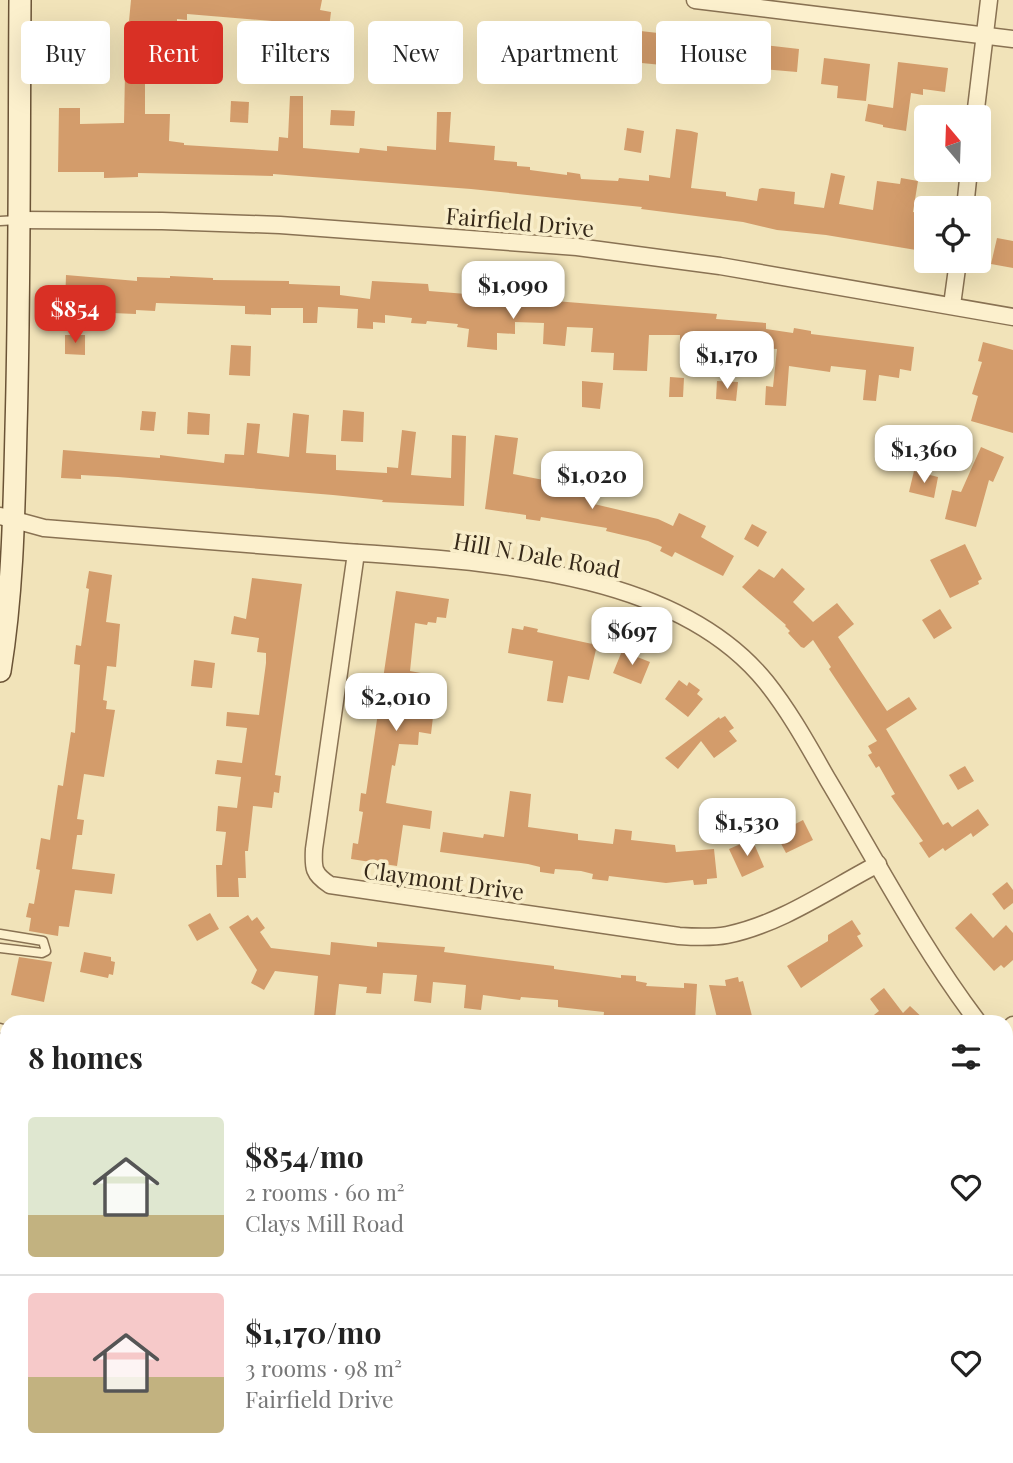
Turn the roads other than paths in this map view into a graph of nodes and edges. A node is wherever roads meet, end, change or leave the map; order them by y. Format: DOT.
graph roads {
  1 [pos="20,0"];
  2 [pos="695,0"];
  3 [pos="989,0"];
  4 [pos="985,35"];
  5 [pos="1013,39"];
  6 [pos="976,105"];
  7 [pos="9,220"];
  8 [pos="956,273"];
  9 [pos="952,305"];
  10 [pos="1013,317"];
  11 [pos="7,518"];
  12 [pos="356,553"];
  13 [pos="0,671"];
  14 [pos="878,864"];
  15 [pos="0,934"];
  16 [pos="0,947"];
  17 [pos="973,1015"];
  1 -- 7 [label="main road"];
  2 -- 4 [label="street"];
  3 -- 4 [label="street"];
  4 -- 5 [label="street"];
  4 -- 6 [label="street"];
  7 -- 9 [label="street, Fairfield Drive"];
  7 -- 11 [label="main road"];
  8 -- 9 [label="street"];
  9 -- 10 [label="street, Fairfield Drive"];
  11 -- 12 [label="street, Hill N Dale Road"];
  11 -- 13 [label="main road"];
  12 -- 14 [label="street, Hill N Dale Road"];
  12 -- 14 [label="street, Claymont Drive"];
  14 -- 17 [label="street, Hill N Dale Road"];
  15 -- 16 [label="lane"];
}
